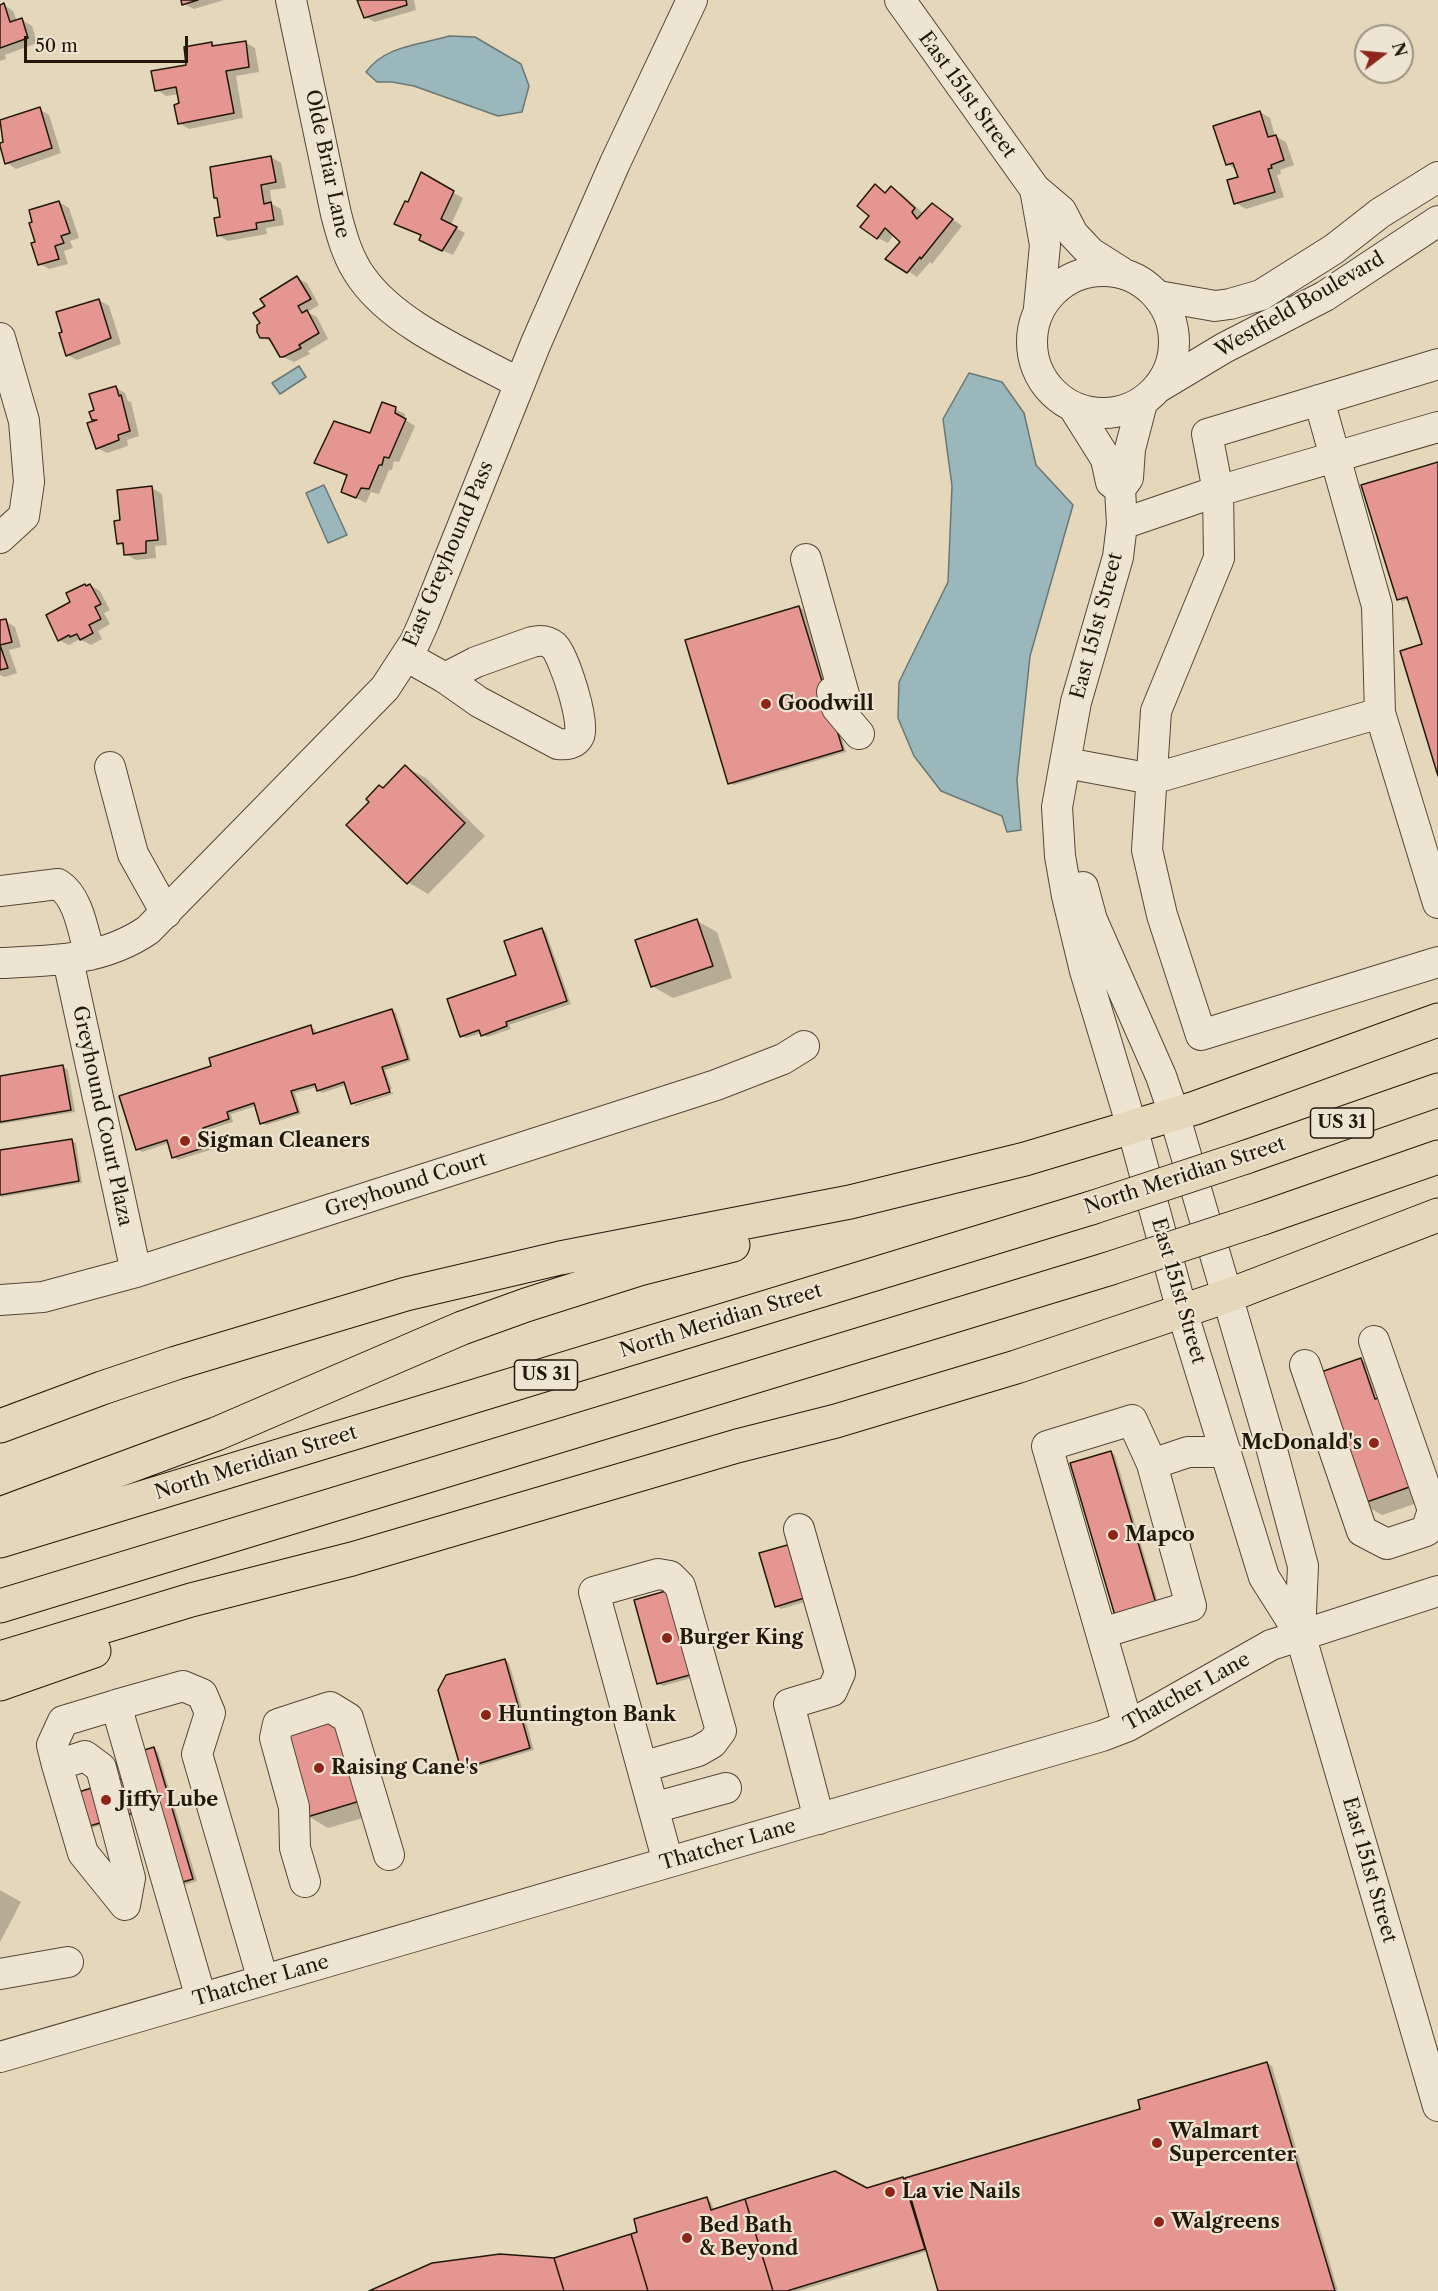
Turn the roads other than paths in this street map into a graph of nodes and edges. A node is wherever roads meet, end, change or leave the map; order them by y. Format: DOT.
graph roads {
  1 [pos="291,0"];
  2 [pos="692,0"];
  3 [pos="900,0"];
  4 [pos="1438,177"];
  5 [pos="1035,189"];
  6 [pos="1438,221"];
  7 [pos="1121,272"];
  8 [pos="1158,296"];
  9 [pos="1040,308"];
  10 [pos="0,338"];
  11 [pos="1438,364"];
  12 [pos="519,383"];
  13 [pos="1151,395"];
  14 [pos="1319,400"];
  15 [pos="1074,408"];
  16 [pos="1438,427"];
  17 [pos="1335,457"];
  18 [pos="1120,489"];
  19 [pos="1218,491"];
  20 [pos="1122,524"];
  21 [pos="0,538"];
  22 [pos="806,559"];
  23 [pos="818,605"];
  24 [pos="406,656"];
  25 [pos="445,678"];
  26 [pos="847,705"];
  27 [pos="1380,713"];
  28 [pos="858,734"];
  29 [pos="1066,763"];
  30 [pos="110,767"];
  31 [pos="1152,779"];
  32 [pos="0,891"];
  33 [pos="1438,903"];
  34 [pos="166,913"];
  35 [pos="79,958"];
  36 [pos="1438,962"];
  37 [pos="0,963"];
  38 [pos="1438,1020"];
  39 [pos="804,1046"];
  40 [pos="1438,1090"];
  41 [pos="1174,1114"];
  42 [pos="1132,1127"];
  43 [pos="1438,1157"];
  44 [pos="906,1189"];
  45 [pos="1438,1215"];
  46 [pos="136,1272"];
  47 [pos="1227,1296"];
  48 [pos="0,1300"];
  49 [pos="1182,1311"];
  50 [pos="1374,1341"];
  51 [pos="1305,1365"];
  52 [pos="0,1426"];
  53 [pos="1226,1452"];
  54 [pos="1152,1464"];
  55 [pos="0,1514"];
  56 [pos="799,1529"];
  57 [pos="0,1541"];
  58 [pos="352,1559"];
  59 [pos="1438,1591"];
  60 [pos="0,1606"];
  61 [pos="1102,1633"];
  62 [pos="1300,1634"];
  63 [pos="0,1658"];
  64 [pos="0,1684"];
  65 [pos="116,1705"];
  66 [pos="1128,1726"];
  67 [pos="57,1765"];
  68 [pos="642,1767"];
  69 [pos="726,1788"];
  70 [pos="653,1808"];
  71 [pos="819,1819"];
  72 [pos="389,1855"];
  73 [pos="668,1862"];
  74 [pos="306,1882"];
  75 [pos="68,1962"];
  76 [pos="2,1973"];
  77 [pos="263,1980"];
  78 [pos="201,1998"];
  79 [pos="0,2057"];
  80 [pos="1438,2106"];
  1 -- 12 [label="street, Olde Briar Lane"];
  2 -- 12 [label="street, East Greyhound Pass"];
  3 -- 5 [label="street, East 151st Street"];
  4 -- 8 [label="street, Westfield Boulevard"];
  5 -- 7 [label="street, East 151st Street"];
  5 -- 9 [label="street, East 151st Street"];
  6 -- 13 [label="street, Westfield Boulevard"];
  7 -- 8 [label="street"];
  7 -- 9 [label="street"];
  8 -- 13 [label="street"];
  9 -- 15 [label="street"];
  10 -- 21 [label="street"];
  11 -- 14 [label="street"];
  12 -- 24 [label="street, East Greyhound Pass"];
  13 -- 15 [label="street"];
  13 -- 18 [label="street, East 151st Street"];
  14 -- 17 [label="street"];
  14 -- 19 [label="street"];
  15 -- 18 [label="street, East 151st Street"];
  16 -- 17 [label="street"];
  17 -- 19 [label="street"];
  17 -- 27 [label="street"];
  18 -- 20 [label="street, East 151st Street"];
  19 -- 20 [label="street"];
  19 -- 31 [label="street"];
  20 -- 29 [label="street, East 151st Street"];
  22 -- 23 [label="street"];
  23 -- 26 [label="street"];
  23 -- 28 [label="street"];
  24 -- 25 [label="street"];
  24 -- 34 [label="street, East Greyhound Pass"];
  27 -- 31 [label="street"];
  27 -- 33 [label="street"];
  29 -- 31 [label="street"];
  29 -- 41 [label="street, East 151st Street"];
  29 -- 42 [label="street, East 151st Street"];
  30 -- 34 [label="street"];
  31 -- 36 [label="street"];
  32 -- 35 [label="street, Greyhound Court Plaza"];
  34 -- 35 [label="street, East Greyhound Pass"];
  35 -- 37 [label="street, East Greyhound Pass"];
  35 -- 46 [label="street, Greyhound Court Plaza"];
  38 -- 41 [label="highway"];
  39 -- 46 [label="street, Greyhound Court"];
  40 -- 57 [label="highway, North Meridian Street / US 31, bridge"];
  41 -- 42 [label="highway"];
  41 -- 47 [label="street, East 151st Street"];
  42 -- 44 [label="highway"];
  42 -- 49 [label="street, East 151st Street"];
  43 -- 60 [label="highway, bridge"];
  44 -- 52 [label="highway"];
  44 -- 55 [label="highway"];
  45 -- 47 [label="highway"];
  46 -- 48 [label="street, Greyhound Court"];
  47 -- 49 [label="highway"];
  47 -- 62 [label="street, East 151st Street"];
  49 -- 53 [label="street, East 151st Street"];
  49 -- 58 [label="highway"];
  50 -- 51 [label="street"];
  53 -- 54 [label="street"];
  53 -- 62 [label="street, East 151st Street"];
  54 -- 61 [label="street"];
  54 -- 61 [label="street"];
  56 -- 71 [label="street"];
  58 -- 63 [label="highway"];
  58 -- 64 [label="highway"];
  59 -- 62 [label="street, Thatcher Lane"];
  61 -- 66 [label="street"];
  62 -- 66 [label="street, Thatcher Lane"];
  62 -- 80 [label="street, East 151st Street"];
  65 -- 67 [label="street"];
  65 -- 77 [label="street"];
  65 -- 78 [label="street"];
  66 -- 71 [label="street, Thatcher Lane"];
  68 -- 68 [label="street"];
  68 -- 70 [label="street"];
  69 -- 70 [label="street"];
  70 -- 73 [label="street"];
  71 -- 73 [label="street, Thatcher Lane"];
  72 -- 74 [label="street"];
  73 -- 77 [label="street, Thatcher Lane"];
  75 -- 76 [label="street"];
  77 -- 78 [label="street, Thatcher Lane"];
  78 -- 79 [label="street, Thatcher Lane"];
}
